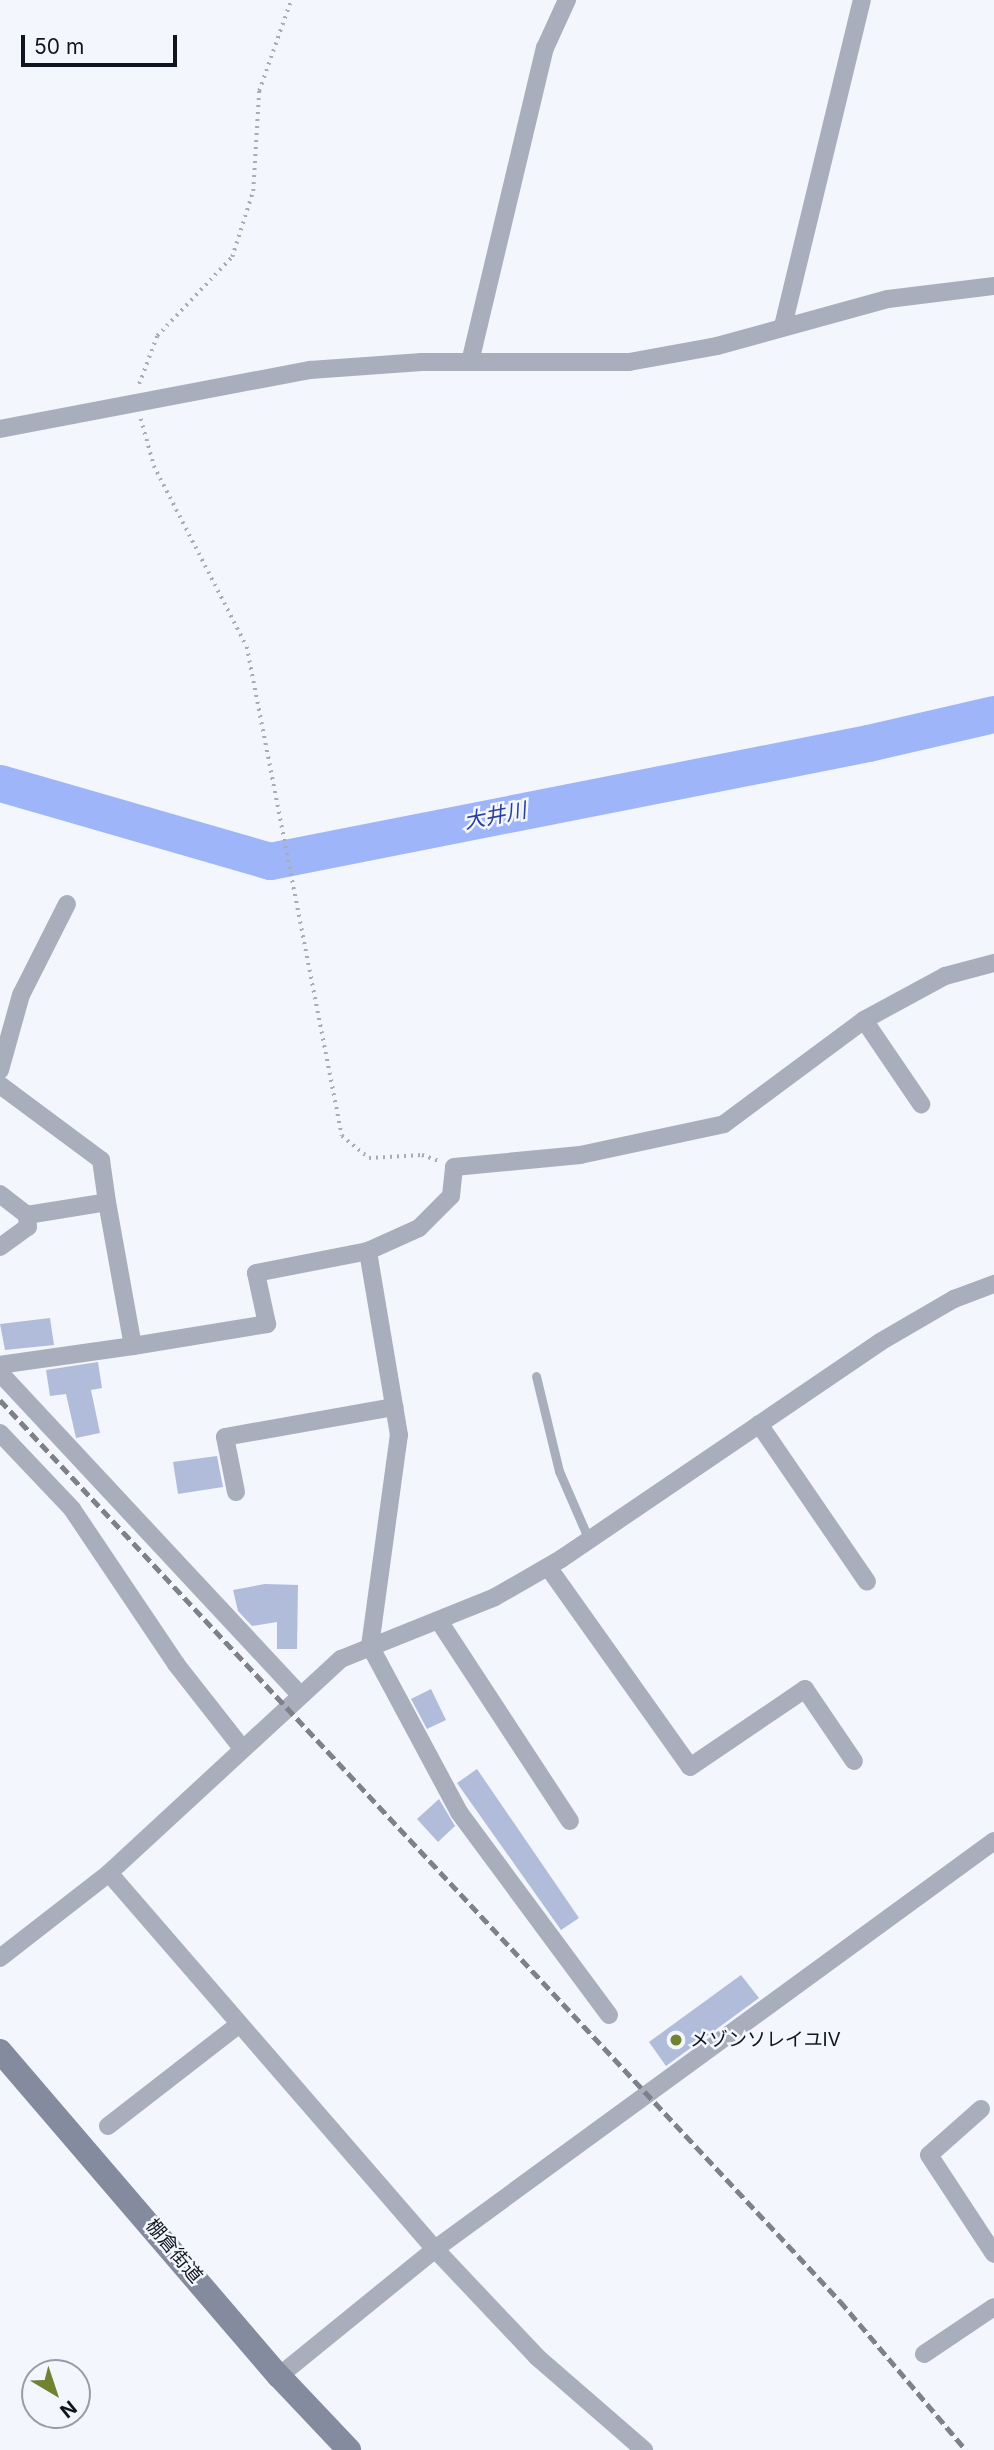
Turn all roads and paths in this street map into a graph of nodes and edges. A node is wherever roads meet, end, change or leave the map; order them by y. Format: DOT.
graph roads {
  1 [pos="291,0"];
  2 [pos="567,0"];
  3 [pos="862,0"];
  4 [pos="994,286"];
  5 [pos="783,326"];
  6 [pos="470,362"];
  7 [pos="138,404"];
  8 [pos="0,429"];
  9 [pos="67,904"];
  10 [pos="994,963"];
  11 [pos="864,1020"];
  12 [pos="0,1070"];
  13 [pos="3,1093"];
  14 [pos="921,1104"];
  15 [pos="454,1167"];
  16 [pos="0,1194"];
  17 [pos="107,1202"];
  18 [pos="27,1215"];
  19 [pos="0,1247"];
  20 [pos="368,1251"];
  21 [pos="994,1284"];
  22 [pos="132,1346"];
  23 [pos="0,1366"];
  24 [pos="0,1373"];
  25 [pos="536,1376"];
  26 [pos="394,1407"];
  27 [pos="759,1424"];
  28 [pos="0,1433"];
  29 [pos="236,1492"];
  30 [pos="589,1540"];
  31 [pos="548,1567"];
  32 [pos="867,1582"];
  33 [pos="439,1621"];
  34 [pos="370,1646"];
  35 [pos="299,1693"];
  36 [pos="241,1747"];
  37 [pos="854,1761"];
  38 [pos="570,1821"];
  39 [pos="994,1841"];
  40 [pos="109,1873"];
  41 [pos="0,1958"];
  42 [pos="609,2015"];
  43 [pos="237,2026"];
  44 [pos="0,2051"];
  45 [pos="981,2109"];
  46 [pos="108,2126"];
  47 [pos="435,2249"];
  48 [pos="994,2254"];
  49 [pos="994,2307"];
  50 [pos="924,2354"];
  51 [pos="279,2376"];
  52 [pos="639,2449"];
  53 [pos="349,2450"];
  1 -- 7 [label="path"];
  2 -- 6 [label="street"];
  3 -- 5 [label="street"];
  4 -- 5 [label="street"];
  5 -- 6 [label="street"];
  6 -- 7 [label="street"];
  7 -- 8 [label="street"];
  7 -- 15 [label="path"];
  9 -- 12 [label="street"];
  10 -- 11 [label="street"];
  11 -- 14 [label="street"];
  11 -- 15 [label="street"];
  13 -- 17 [label="street"];
  15 -- 20 [label="street"];
  16 -- 18 [label="street"];
  17 -- 18 [label="street"];
  17 -- 22 [label="street"];
  18 -- 19 [label="street"];
  20 -- 22 [label="street"];
  20 -- 26 [label="street"];
  21 -- 27 [label="street"];
  22 -- 23 [label="street"];
  24 -- 35 [label="street"];
  25 -- 30 [label="lane"];
  26 -- 29 [label="street"];
  26 -- 34 [label="street"];
  27 -- 30 [label="street"];
  27 -- 32 [label="street"];
  28 -- 36 [label="street"];
  30 -- 31 [label="street"];
  31 -- 33 [label="street"];
  31 -- 37 [label="street"];
  33 -- 34 [label="street"];
  33 -- 38 [label="street"];
  34 -- 35 [label="street"];
  34 -- 42 [label="street"];
  35 -- 36 [label="street"];
  36 -- 40 [label="street"];
  39 -- 47 [label="street"];
  40 -- 41 [label="street"];
  40 -- 43 [label="street"];
  43 -- 46 [label="street"];
  43 -- 47 [label="street"];
  44 -- 51 [label="street, 棚倉街道"];
  45 -- 48 [label="street"];
  47 -- 51 [label="street"];
  47 -- 52 [label="street"];
  49 -- 50 [label="street"];
  51 -- 53 [label="street, 棚倉街道"];
}
